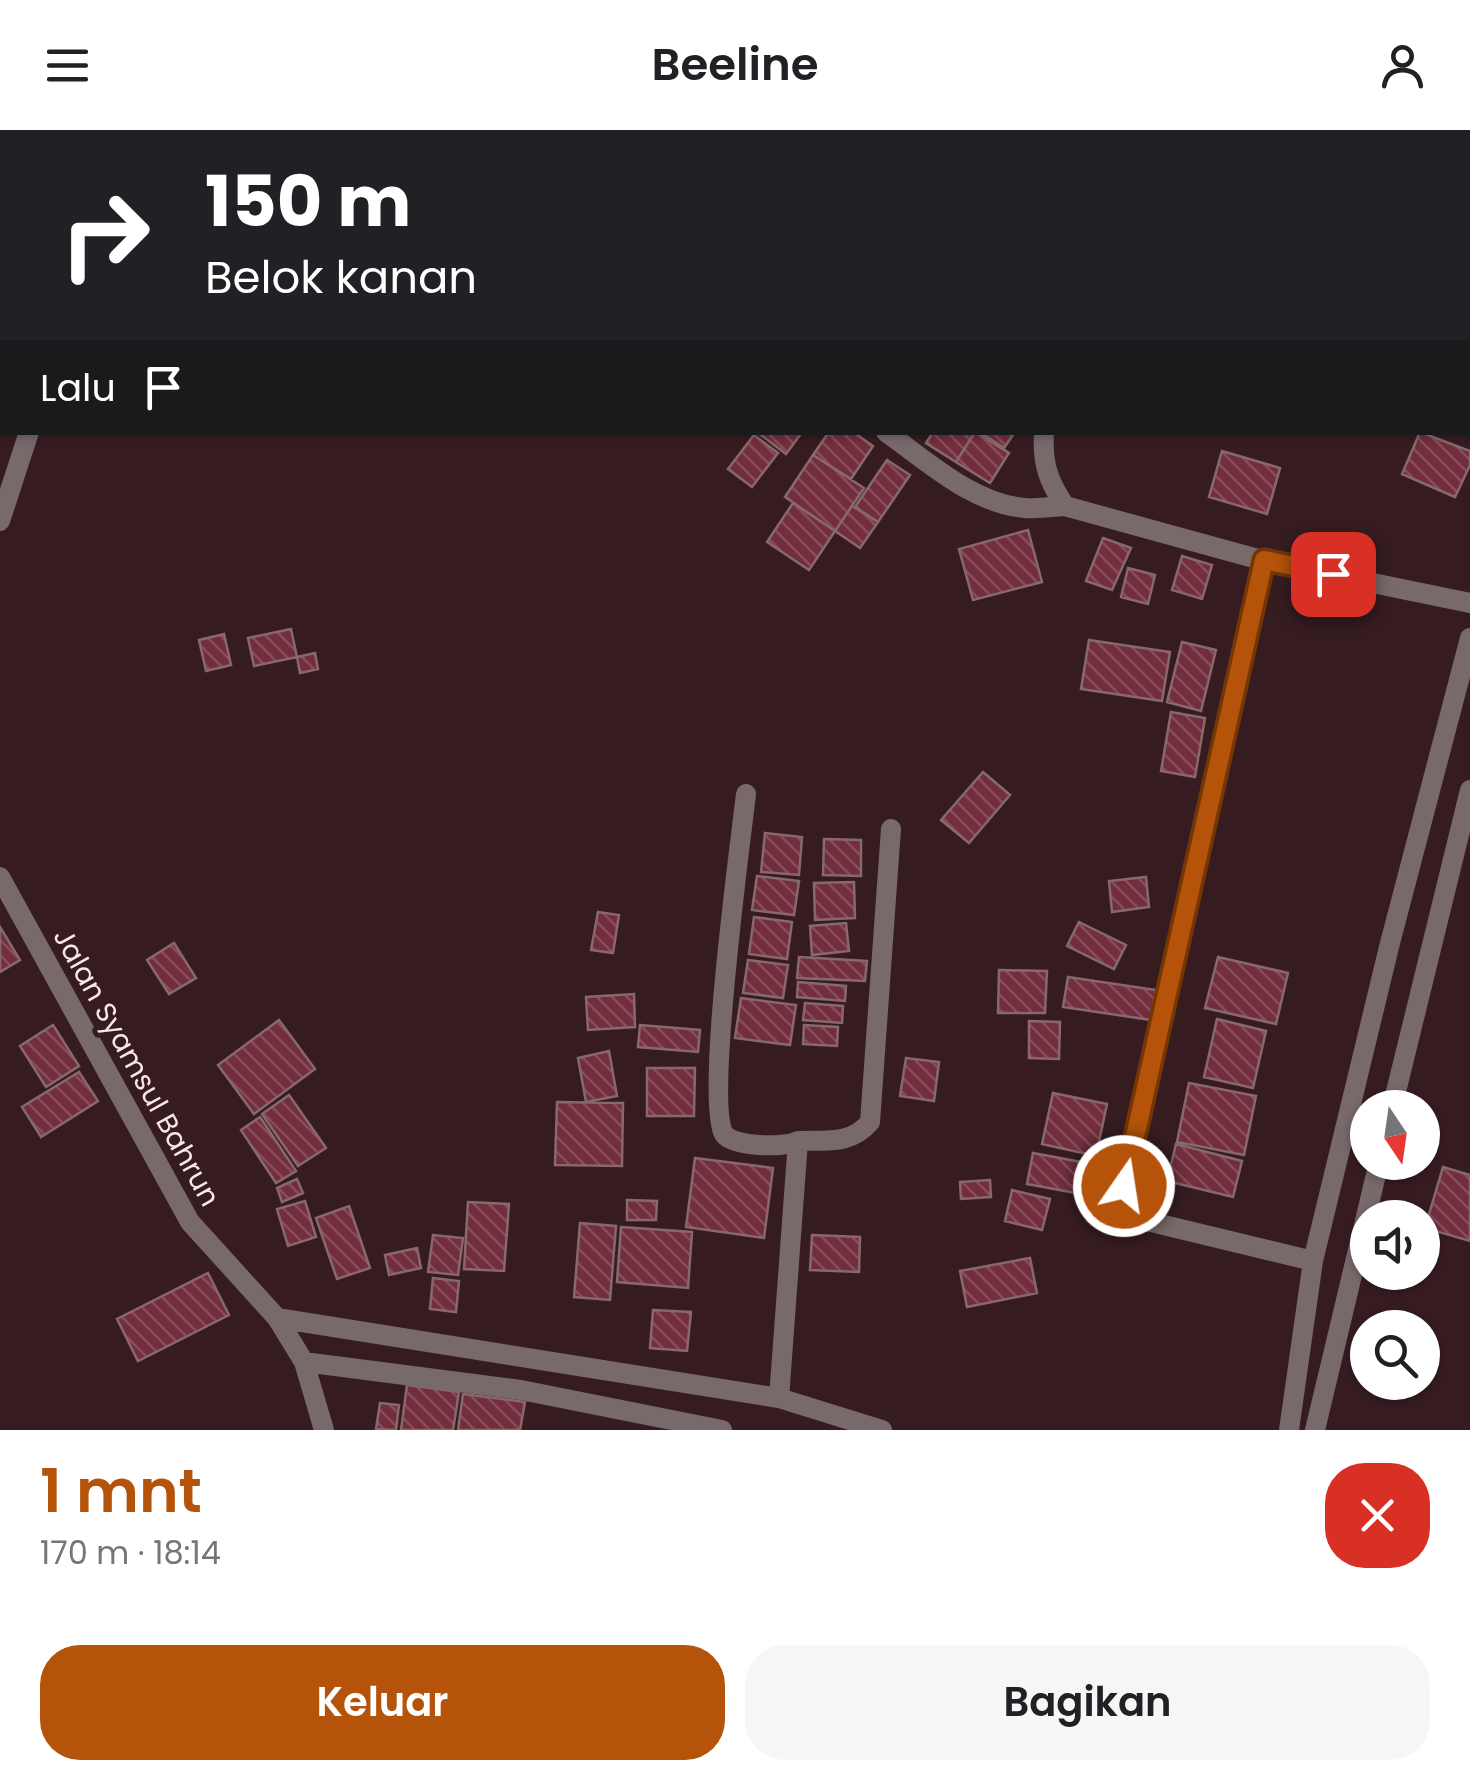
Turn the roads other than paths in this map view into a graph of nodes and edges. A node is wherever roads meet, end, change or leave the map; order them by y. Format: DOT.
graph roads {
  1 [pos="29,435"];
  2 [pos="890,435"];
  3 [pos="1044,435"];
  4 [pos="1065,506"];
  5 [pos="0,521"];
  6 [pos="1264,560"];
  7 [pos="1470,602"];
  8 [pos="1470,638"];
  9 [pos="1470,790"];
  10 [pos="746,794"];
  11 [pos="891,829"];
  12 [pos="0,877"];
  13 [pos="1396,1090"];
  14 [pos="798,1141"];
  15 [pos="1375,1180"];
  16 [pos="1313,1261"];
  17 [pos="277,1318"];
  18 [pos="304,1362"];
  19 [pos="779,1398"];
  20 [pos="324,1430"];
  21 [pos="722,1430"];
  22 [pos="882,1430"];
  23 [pos="1289,1430"];
  24 [pos="1315,1430"];
  1 -- 5 [label="street"];
  2 -- 4 [label="street"];
  3 -- 4 [label="street"];
  4 -- 6 [label="street"];
  6 -- 7 [label="street"];
  6 -- 16 [label="street"];
  8 -- 16 [label="street"];
  9 -- 13 [label="street"];
  10 -- 14 [label="street"];
  11 -- 14 [label="street"];
  12 -- 17 [label="street, Jalan Syamsul Bahrun"];
  14 -- 19 [label="street"];
  15 -- 24 [label="street"];
  16 -- 23 [label="street"];
  17 -- 18 [label="street, Jalan Syamsul Bahrun"];
  17 -- 19 [label="street"];
  18 -- 20 [label="street, Jalan Syamsul Bahrun"];
  18 -- 21 [label="street"];
  19 -- 22 [label="street"];
}
